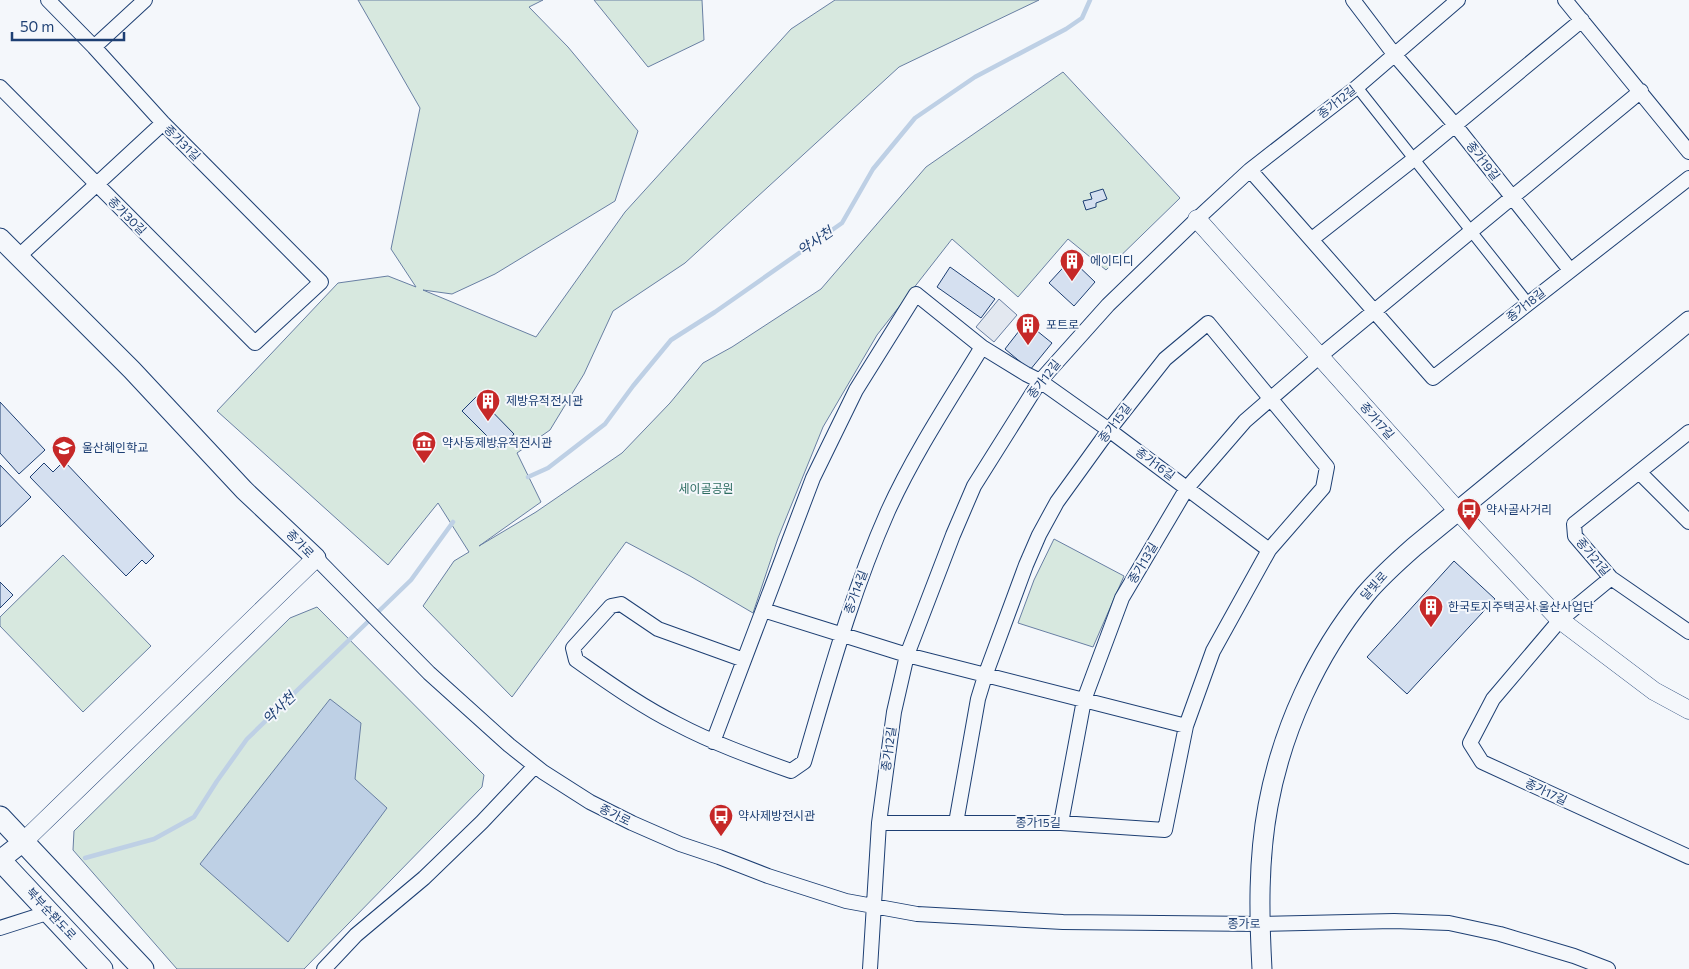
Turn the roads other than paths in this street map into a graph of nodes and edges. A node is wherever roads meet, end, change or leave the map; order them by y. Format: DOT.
graph roads {
  1 [pos="48,0"];
  2 [pos="145,0"];
  3 [pos="1353,0"];
  4 [pos="1458,0"];
  5 [pos="1566,0"];
  6 [pos="1582,20"];
  7 [pos="94,48"];
  8 [pos="1394,54"];
  9 [pos="0,87"];
  10 [pos="1357,87"];
  11 [pos="1641,92"];
  12 [pos="163,123"];
  13 [pos="1455,125"];
  14 [pos="1689,152"];
  15 [pos="1414,159"];
  16 [pos="1250,170"];
  17 [pos="1689,178"];
  18 [pos="95,184"];
  19 [pos="1512,197"];
  20 [pos="1197,219"];
  21 [pos="1470,232"];
  22 [pos="0,238"];
  23 [pos="1312,239"];
  24 [pos="18,257"];
  25 [pos="1570,270"];
  26 [pos="1528,303"];
  27 [pos="1374,311"];
  28 [pos="1689,321"];
  29 [pos="255,343"];
  30 [pos="982,347"];
  31 [pos="1320,356"];
  32 [pos="1040,381"];
  33 [pos="1271,400"];
  34 [pos="1109,430"];
  35 [pos="1689,432"];
  36 [pos="1640,473"];
  37 [pos="1187,488"];
  38 [pos="1457,510"];
  39 [pos="1689,522"];
  40 [pos="1269,550"];
  41 [pos="316,558"];
  42 [pos="1610,578"];
  43 [pos="763,610"];
  44 [pos="1560,620"];
  45 [pos="1689,632"];
  46 [pos="842,635"];
  47 [pos="907,655"];
  48 [pos="744,660"];
  49 [pos="985,676"];
  50 [pos="1084,700"];
  51 [pos="1689,710"];
  52 [pos="1186,726"];
  53 [pos="713,742"];
  54 [pos="535,766"];
  55 [pos="0,817"];
  56 [pos="880,823"];
  57 [pos="956,823"];
  58 [pos="1061,823"];
  59 [pos="23,842"];
  60 [pos="1689,857"];
  61 [pos="0,860"];
  62 [pos="874,906"];
  63 [pos="50,912"];
  64 [pos="1260,924"];
  65 [pos="0,928"];
  66 [pos="102,969"];
  67 [pos="143,969"];
  68 [pos="324,969"];
  69 [pos="870,969"];
  70 [pos="1262,969"];
  71 [pos="1608,969"];
  1 -- 7 [label="street, 종가31길"];
  2 -- 7 [label="street"];
  3 -- 8 [label="street, 종가19길"];
  4 -- 8 [label="street, 종가12길"];
  5 -- 6 [label="street"];
  6 -- 11 [label="street"];
  6 -- 13 [label="street"];
  7 -- 12 [label="street, 종가31길"];
  8 -- 10 [label="street, 종가12길"];
  8 -- 13 [label="street, 종가19길"];
  9 -- 18 [label="street, 종가30길"];
  10 -- 15 [label="street"];
  10 -- 16 [label="street, 종가12길"];
  11 -- 14 [label="street"];
  11 -- 19 [label="street"];
  12 -- 18 [label="street"];
  12 -- 29 [label="street, 종가31길"];
  13 -- 15 [label="street"];
  13 -- 19 [label="street, 종가19길"];
  15 -- 21 [label="street"];
  15 -- 23 [label="street"];
  16 -- 20 [label="street, 종가12길"];
  16 -- 23 [label="street, 종가18길"];
  17 -- 25 [label="street, 종가18길"];
  18 -- 24 [label="street"];
  18 -- 29 [label="street, 종가30길"];
  19 -- 21 [label="street"];
  19 -- 25 [label="street, 종가19길"];
  20 -- 31 [label="street, 종가17길"];
  20 -- 32 [label="street, 종가12길"];
  21 -- 26 [label="street"];
  21 -- 27 [label="street"];
  22 -- 24 [label="main road, 종가로"];
  23 -- 27 [label="street, 종가18길"];
  24 -- 41 [label="main road, 종가로"];
  25 -- 26 [label="street, 종가18길"];
  26 -- 27 [label="street, 종가18길"];
  27 -- 31 [label="street, 종가13길"];
  28 -- 38 [label="main road, 달빛로"];
  30 -- 32 [label="street"];
  30 -- 43 [label="street"];
  30 -- 46 [label="street, 종가14길"];
  31 -- 33 [label="street, 종가13길"];
  31 -- 38 [label="street, 종가17길"];
  32 -- 34 [label="street, 종가16길"];
  32 -- 47 [label="street, 종가12길"];
  33 -- 34 [label="street, 종가15길"];
  33 -- 37 [label="street, 종가13길"];
  33 -- 40 [label="street, 종가15길"];
  34 -- 37 [label="street, 종가16길"];
  34 -- 49 [label="street, 종가15길"];
  35 -- 36 [label="street, 종가21길"];
  36 -- 39 [label="street"];
  36 -- 42 [label="street, 종가21길"];
  37 -- 40 [label="street, 종가16길"];
  37 -- 50 [label="street, 종가13길"];
  38 -- 44 [label="street, 종가17길"];
  38 -- 64 [label="main road, 달빛로"];
  40 -- 52 [label="street, 종가15길"];
  41 -- 54 [label="street, 종가로"];
  41 -- 59 [label="street, 종가로"];
  42 -- 44 [label="street"];
  42 -- 45 [label="street, 종가21길"];
  43 -- 46 [label="street"];
  43 -- 48 [label="street"];
  44 -- 51 [label="street, 종가17길"];
  44 -- 60 [label="street, 종가17길"];
  46 -- 47 [label="street"];
  46 -- 53 [label="street, 종가14길"];
  47 -- 49 [label="street"];
  47 -- 56 [label="street, 종가12길"];
  48 -- 53 [label="street"];
  48 -- 53 [label="street, 종가14길"];
  49 -- 50 [label="street"];
  49 -- 57 [label="street, 종가15길"];
  50 -- 52 [label="street"];
  50 -- 58 [label="street, 종가13길"];
  52 -- 58 [label="street, 종가15길"];
  54 -- 62 [label="street, 종가로"];
  54 -- 68 [label="street"];
  55 -- 59 [label="main road"];
  56 -- 57 [label="street"];
  56 -- 62 [label="street, 종가12길"];
  57 -- 58 [label="street, 종가15길"];
  59 -- 61 [label="main road"];
  59 -- 67 [label="main road"];
  61 -- 63 [label="main road, 북부순환도로"];
  62 -- 64 [label="street, 종가로"];
  62 -- 69 [label="street"];
  63 -- 65 [label="street"];
  63 -- 66 [label="main road, 북부순환도로"];
  64 -- 70 [label="main road, 달빛로"];
  64 -- 71 [label="street, 종가로"];
}
